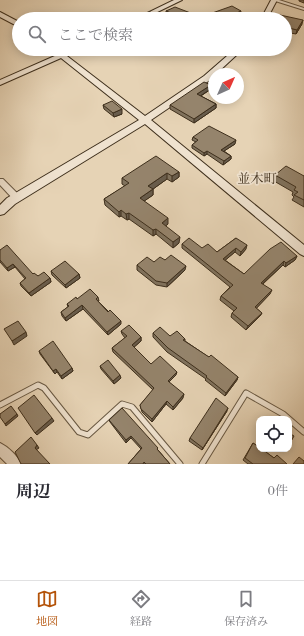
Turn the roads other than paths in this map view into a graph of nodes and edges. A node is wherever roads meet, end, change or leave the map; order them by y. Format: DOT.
graph roads {
  1 [pos="179,0"];
  2 [pos="274,0"];
  3 [pos="304,9"];
  4 [pos="153,12"];
  5 [pos="268,12"];
  6 [pos="0,14"];
  7 [pos="12,21"];
  8 [pos="61,56"];
  9 [pos="64,56"];
  10 [pos="231,56"];
  11 [pos="0,83"];
  12 [pos="145,120"];
  13 [pos="0,180"];
  14 [pos="16,198"];
  15 [pos="0,211"];
  16 [pos="304,251"];
  17 [pos="0,406"];
  18 [pos="304,432"];
  19 [pos="0,449"];
  20 [pos="15,464"];
  21 [pos="180,464"];
  22 [pos="202,464"];
  1 -- 4 [label="street"];
  2 -- 3 [label="street"];
  2 -- 5 [label="street"];
  6 -- 7 [label="street"];
  8 -- 11 [label="street"];
  9 -- 12 [label="street"];
  10 -- 12 [label="street"];
  12 -- 14 [label="street"];
  12 -- 16 [label="street"];
  13 -- 14 [label="street"];
  14 -- 15 [label="street"];
  17 -- 21 [label="lane"];
  18 -- 22 [label="lane"];
  19 -- 20 [label="street"];
}
